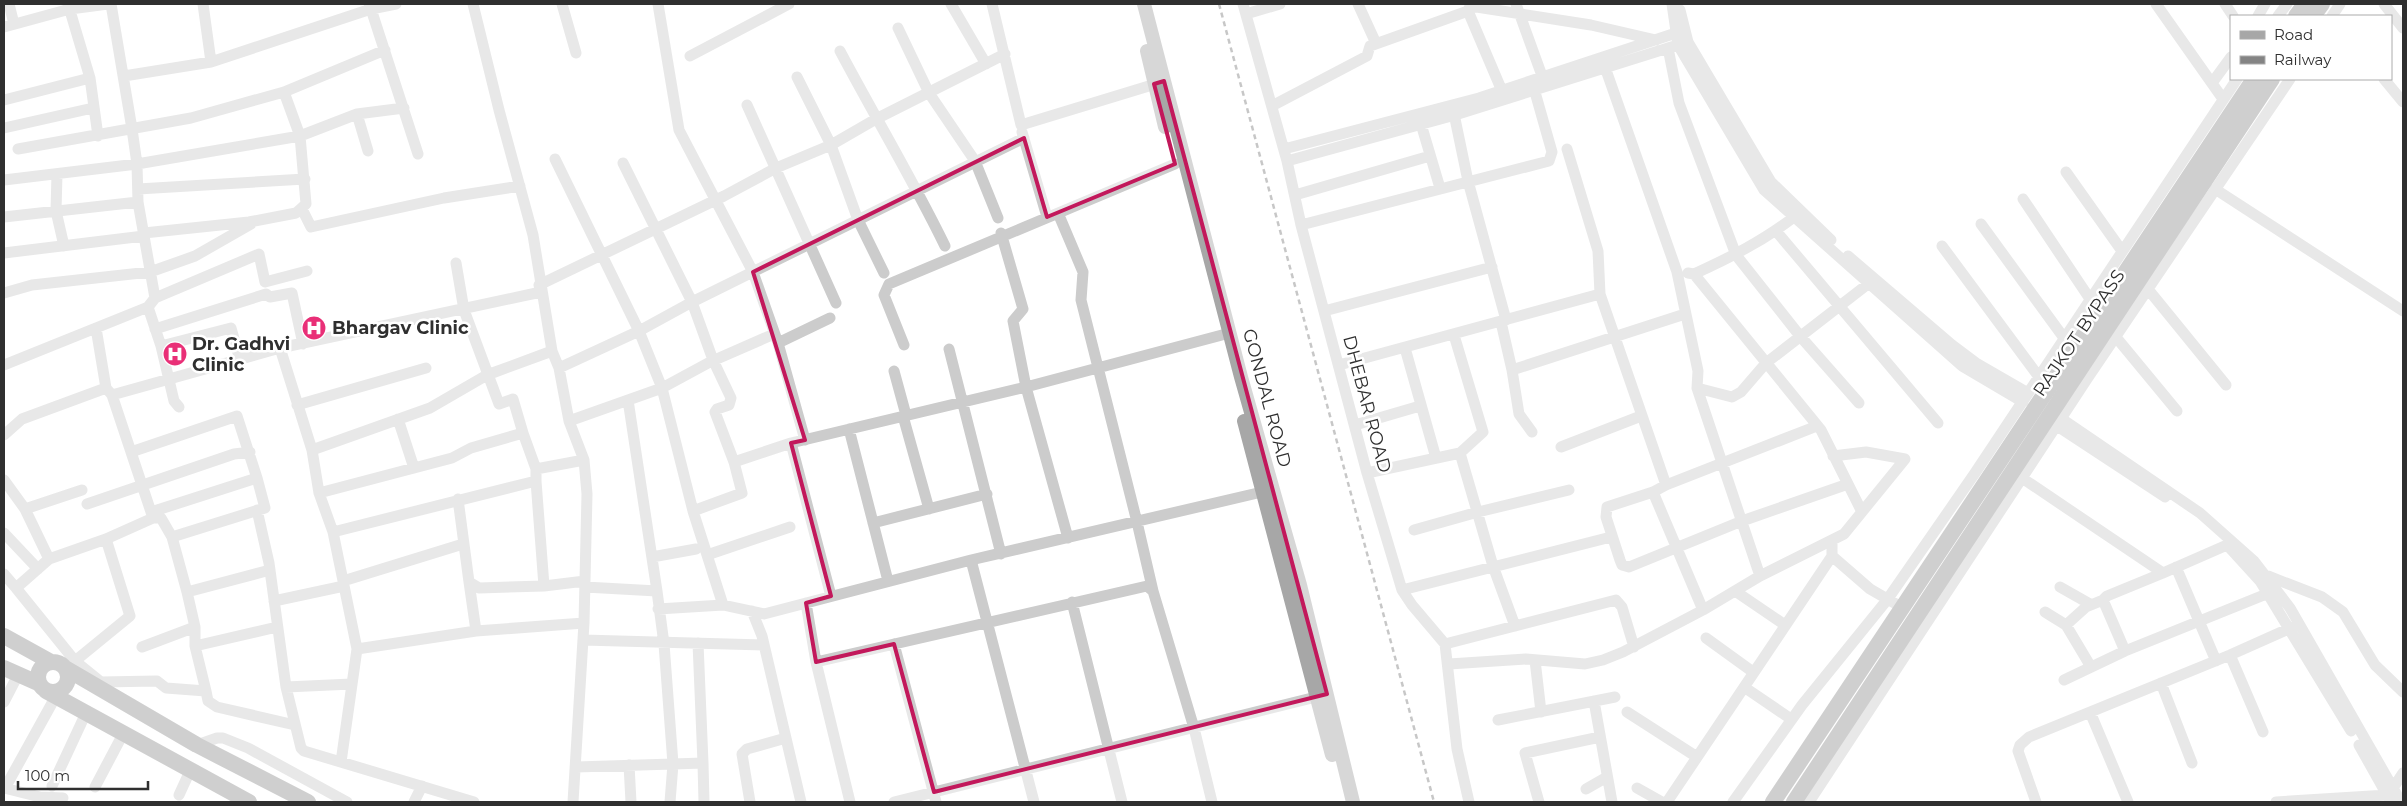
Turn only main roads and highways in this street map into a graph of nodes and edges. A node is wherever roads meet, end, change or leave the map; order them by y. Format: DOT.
graph roads {
  1 [pos="1136,4"];
  2 [pos="1144,4"];
  3 [pos="2305,4"];
  4 [pos="2297,15"];
  5 [pos="2253,80"];
  6 [pos="2271,80"];
  7 [pos="1159,83"];
  8 [pos="1961,572"];
  9 [pos="1938,583"];
  10 [pos="4,636"];
  11 [pos="64,663"];
  12 [pos="11,672"];
  13 [pos="47,690"];
  14 [pos="1322,696"];
  15 [pos="249,802"];
  16 [pos="308,802"];
  17 [pos="1344,802"];
  18 [pos="1353,802"];
  19 [pos="1773,802"];
  20 [pos="1794,802"];
  1 -- 7 [label="main road"];
  2 -- 7 [label="main road, GONDAL ROAD"];
  3 -- 4 [label="highway"];
  5 -- 19 [label="highway, RAJKOT BYPASS"];
  6 -- 9 [label="highway, RAJKOT BYPASS"];
  7 -- 14 [label="main road"];
  7 -- 14 [label="main road, GONDAL ROAD"];
  8 -- 9 [label="highway"];
  9 -- 20 [label="highway, RAJKOT BYPASS"];
  10 -- 11 [label="highway"];
  11 -- 13 [label="highway"];
  11 -- 13 [label="highway"];
  11 -- 16 [label="highway"];
  12 -- 13 [label="highway"];
  13 -- 15 [label="highway"];
  14 -- 17 [label="main road"];
  14 -- 18 [label="main road, GONDAL ROAD"];
}
